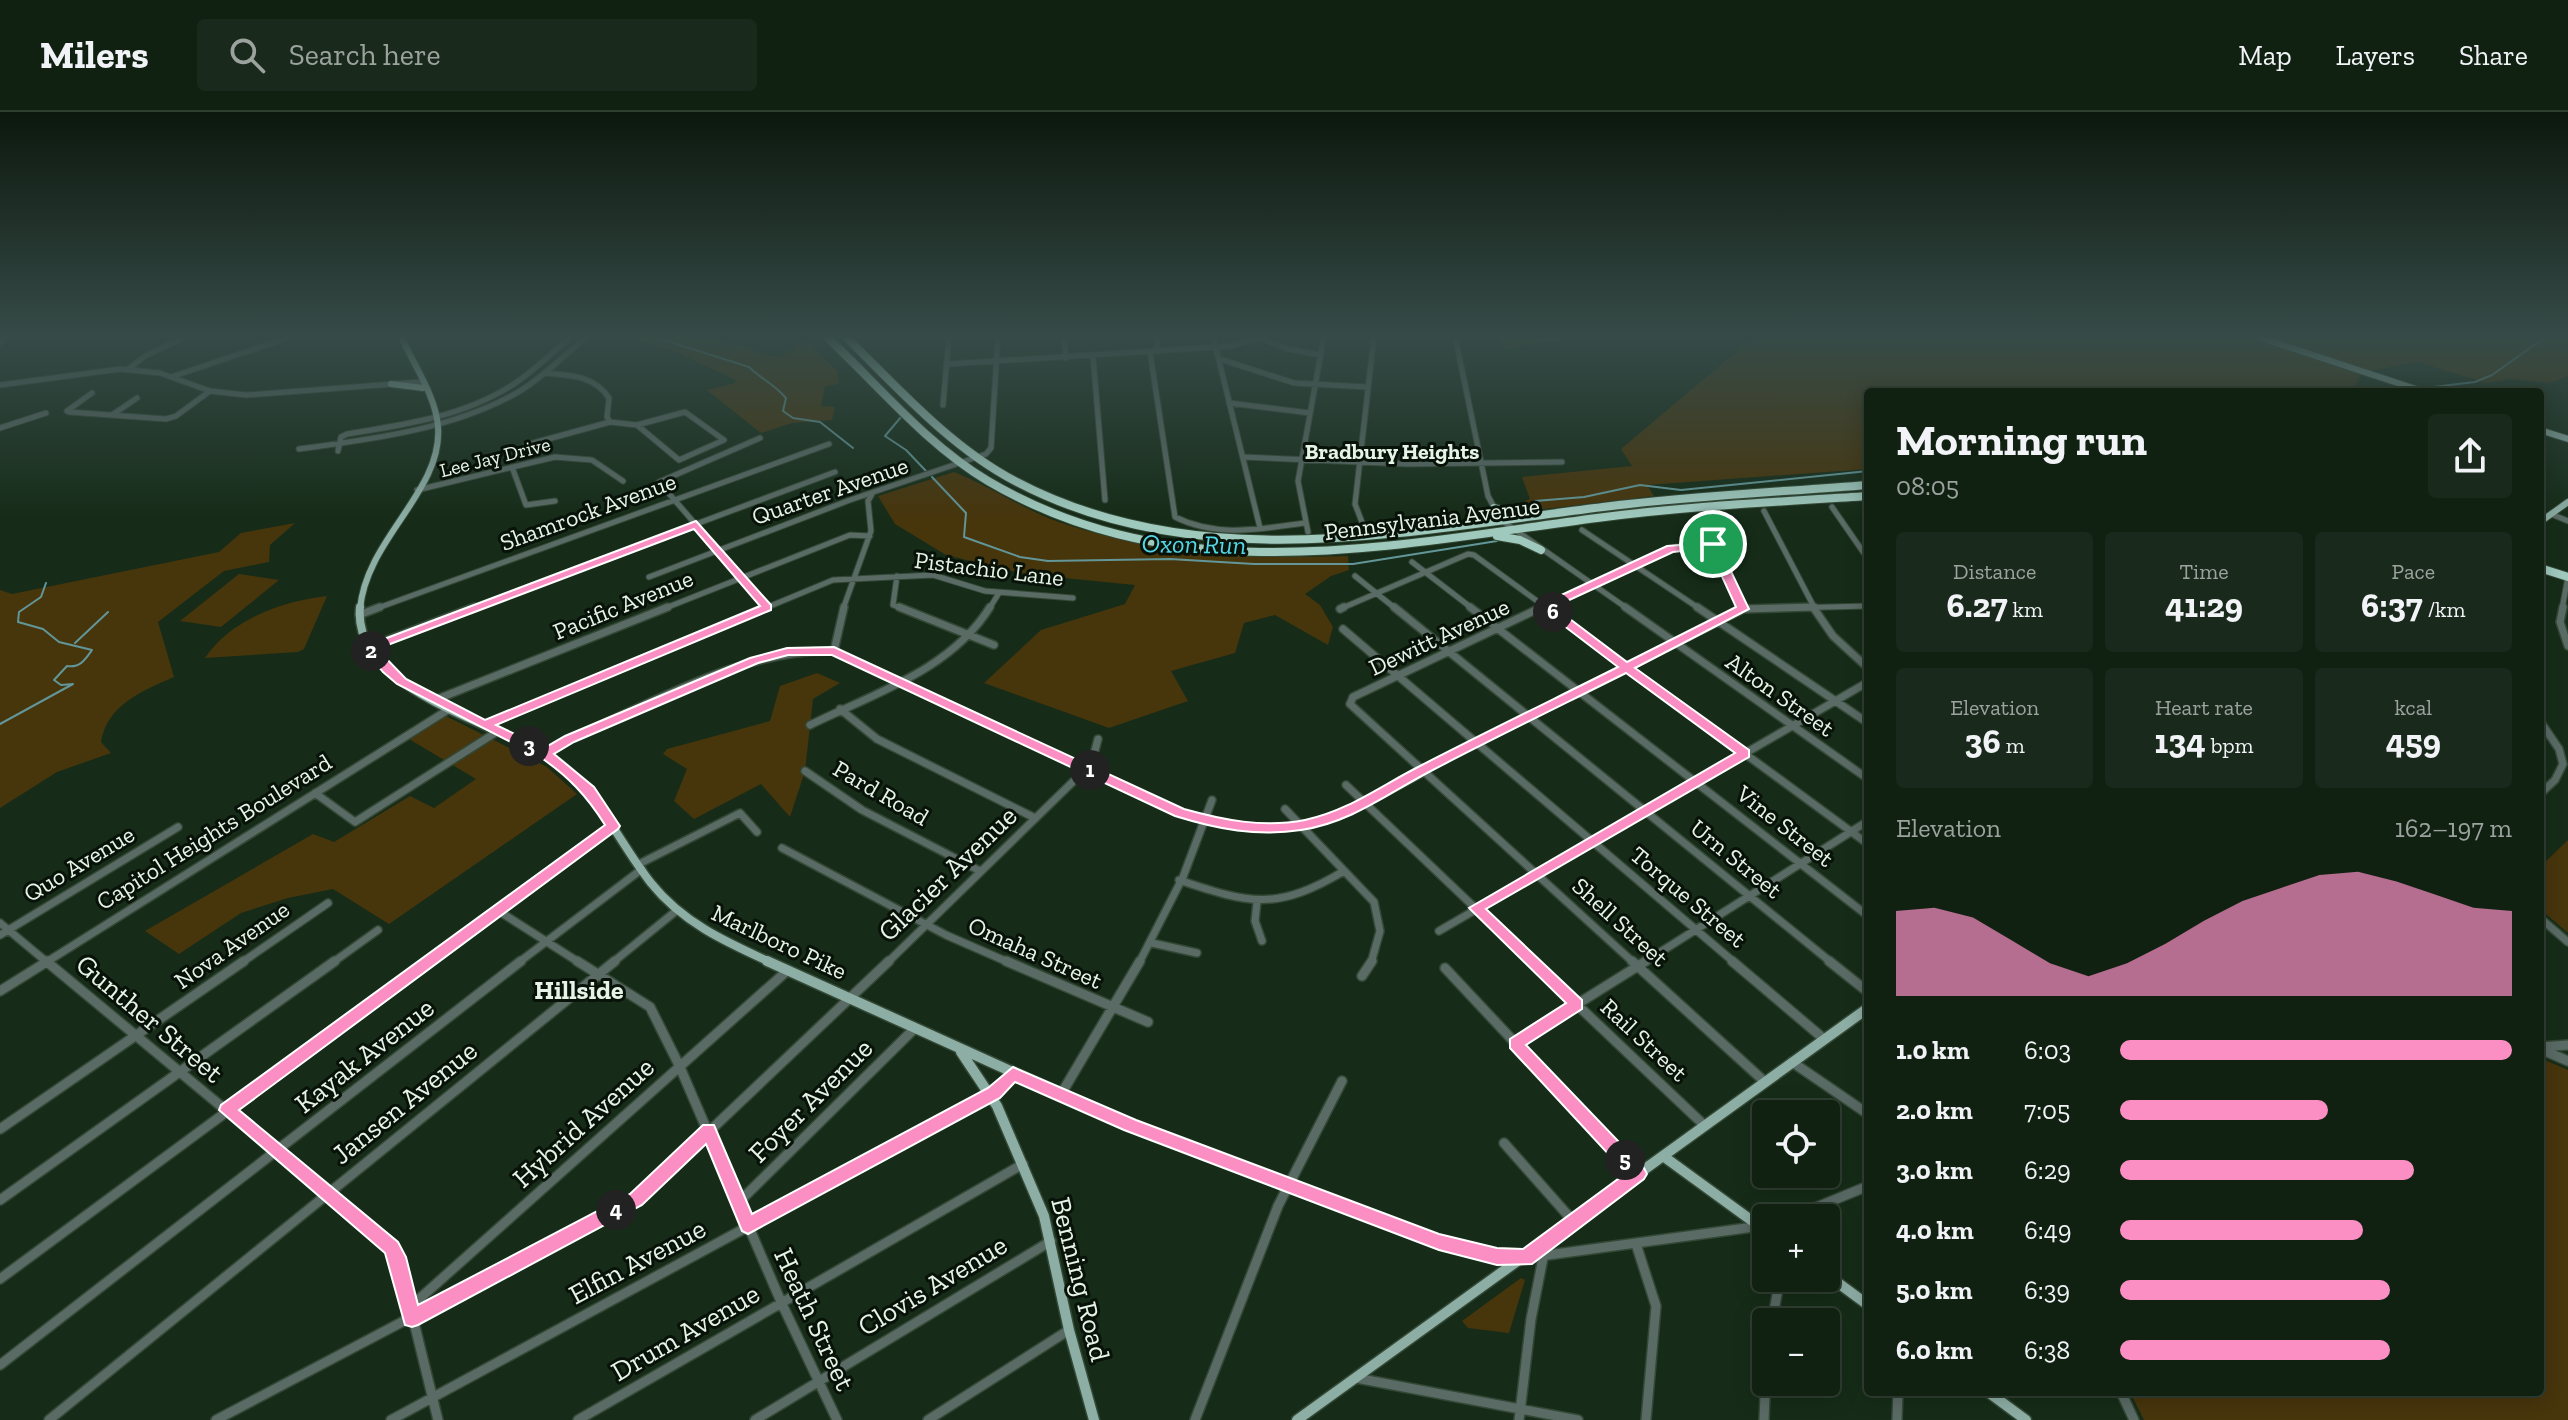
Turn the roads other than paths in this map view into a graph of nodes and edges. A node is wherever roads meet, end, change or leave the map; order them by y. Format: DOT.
graph roads {
  1 [pos="85,397"];
  2 [pos="201,397"];
  3 [pos="426,397"];
  4 [pos="490,397"];
  5 [pos="506,397"];
  6 [pos="608,397"];
  7 [pos="892,397"];
  8 [pos="912,397"];
  9 [pos="944,397"];
  10 [pos="994,397"];
  11 [pos="1096,397"];
  12 [pos="1157,397"];
  13 [pos="1228,397"];
  14 [pos="1313,397"];
  15 [pos="1367,397"];
  16 [pos="1467,397"];
  17 [pos="137,398"];
  18 [pos="1229,403"];
  19 [pos="943,405"];
  20 [pos="46,413"];
  21 [pos="1310,413"];
  22 [pos="112,415"];
  23 [pos="436,419"];
  24 [pos="610,422"];
  25 [pos="637,425"];
  26 [pos="0,428"];
  27 [pos="2544,431"];
  28 [pos="760,438"];
  29 [pos="2568,439"];
  30 [pos="341,443"];
  31 [pos="829,444"];
  32 [pos="526,445"];
  33 [pos="299,449"];
  34 [pos="338,451"];
  35 [pos="978,457"];
  36 [pos="1243,457"];
  37 [pos="1301,461"];
  38 [pos="1359,462"];
  39 [pos="1562,462"];
  40 [pos="963,463"];
  41 [pos="1481,464"];
  42 [pos="512,467"];
  43 [pos="835,472"];
  44 [pos="623,481"];
  45 [pos="1864,485"];
  46 [pos="417,490"];
  47 [pos="876,491"];
  48 [pos="1864,496"];
  49 [pos="675,500"];
  50 [pos="1105,500"];
  51 [pos="555,501"];
  52 [pos="2568,502"];
  53 [pos="1832,507"];
  54 [pos="1494,508"];
  55 [pos="1764,511"];
  56 [pos="2551,514"];
  57 [pos="1530,516"];
  58 [pos="2544,519"];
  59 [pos="1501,520"];
  60 [pos="1703,520"];
  61 [pos="2568,521"];
  62 [pos="1566,522"];
  63 [pos="1305,523"];
  64 [pos="696,524"];
  65 [pos="1477,524"];
  66 [pos="1260,528"];
  67 [pos="1365,530"];
  68 [pos="1515,530"];
  69 [pos="1582,530"];
  70 [pos="1308,532"];
  71 [pos="870,536"];
  72 [pos="1435,542"];
  73 [pos="1713,544"];
  74 [pos="719,550"];
  75 [pos="1541,550"];
  76 [pos="1864,553"];
  77 [pos="1412,562"];
  78 [pos="1633,564"];
  79 [pos="2544,569"];
  80 [pos="1426,573"];
  81 [pos="897,576"];
  82 [pos="1355,576"];
  83 [pos="649,577"];
  84 [pos="742,577"];
  85 [pos="2568,577"];
  86 [pos="852,578"];
  87 [pos="1591,584"];
  88 [pos="999,593"];
  89 [pos="1377,594"];
  90 [pos="1073,598"];
  91 [pos="1546,606"];
  92 [pos="1864,606"];
  93 [pos="767,607"];
  94 [pos="1815,607"];
  95 [pos="1340,609"];
  96 [pos="1743,609"];
  97 [pos="359,615"];
  98 [pos="2564,619"];
  99 [pos="1718,621"];
  100 [pos="1343,629"];
  101 [pos="1499,630"];
  102 [pos="969,636"];
  103 [pos="1675,643"];
  104 [pos="994,645"];
  105 [pos="2568,646"];
  106 [pos="369,647"];
  107 [pos="834,651"];
  108 [pos="1449,653"];
  109 [pos="1864,665"];
  110 [pos="1627,667"];
  111 [pos="1399,676"];
  112 [pos="899,681"];
  113 [pos="1864,684"];
  114 [pos="1579,691"];
  115 [pos="1358,695"];
  116 [pos="435,700"];
  117 [pos="1836,701"];
  118 [pos="451,708"];
  119 [pos="840,709"];
  120 [pos="1528,717"];
  121 [pos="1864,720"];
  122 [pos="485,725"];
  123 [pos="810,725"];
  124 [pos="1793,726"];
  125 [pos="2544,728"];
  126 [pos="498,731"];
  127 [pos="1098,739"];
  128 [pos="1477,743"];
  129 [pos="1745,753"];
  130 [pos="545,754"];
  131 [pos="2565,762"];
  132 [pos="1087,768"];
  133 [pos="805,771"];
  134 [pos="1423,771"];
  135 [pos="1864,776"];
  136 [pos="1695,782"];
  137 [pos="1346,785"];
  138 [pos="2544,790"];
  139 [pos="315,793"];
  140 [pos="1212,800"];
  141 [pos="1365,803"];
  142 [pos="1285,809"];
  143 [pos="1645,811"];
  144 [pos="1035,818"];
  145 [pos="1206,822"];
  146 [pos="1864,823"];
  147 [pos="1302,825"];
  148 [pos="613,826"];
  149 [pos="178,827"];
  150 [pos="1851,831"];
  151 [pos="757,832"];
  152 [pos="1592,841"];
  153 [pos="1864,841"];
  154 [pos="782,848"];
  155 [pos="1800,863"];
  156 [pos="641,866"];
  157 [pos="980,871"];
  158 [pos="1344,871"];
  159 [pos="1536,874"];
  160 [pos="1179,880"];
  161 [pos="1749,896"];
  162 [pos="1257,902"];
  163 [pos="328,903"];
  164 [pos="1476,908"];
  165 [pos="497,910"];
  166 [pos="676,911"];
  167 [pos="1864,913"];
  168 [pos="2544,921"];
  169 [pos="0,923"];
  170 [pos="924,925"];
  171 [pos="9,929"];
  172 [pos="1695,929"];
  173 [pos="378,930"];
  174 [pos="1439,931"];
  175 [pos="0,935"];
  176 [pos="545,941"];
  177 [pos="1262,941"];
  178 [pos="2568,942"];
  179 [pos="1152,943"];
  180 [pos="1197,953"];
  181 [pos="49,961"];
  182 [pos="1638,965"];
  183 [pos="1445,968"];
  184 [pos="788,970"];
  185 [pos="596,974"];
  186 [pos="1362,976"];
  187 [pos="1864,989"];
  188 [pos="0,991"];
  189 [pos="851,998"];
  190 [pos="1577,1004"];
  191 [pos="1111,1008"];
  192 [pos="1864,1011"];
  193 [pos="1148,1022"];
  194 [pos="914,1029"];
  195 [pos="137,1035"];
  196 [pos="1824,1039"];
  197 [pos="1515,1043"];
  198 [pos="2568,1045"];
  199 [pos="2544,1048"];
  200 [pos="960,1050"];
  201 [pos="2544,1050"];
  202 [pos="2568,1061"];
  203 [pos="1792,1062"];
  204 [pos="679,1065"];
  205 [pos="181,1071"];
  206 [pos="1013,1074"];
  207 [pos="1342,1081"];
  208 [pos="1765,1082"];
  209 [pos="989,1096"];
  210 [pos="1060,1096"];
  211 [pos="227,1110"];
  212 [pos="1864,1111"];
  213 [pos="1705,1126"];
  214 [pos="0,1129"];
  215 [pos="708,1130"];
  216 [pos="1504,1143"];
  217 [pos="275,1151"];
  218 [pos="1663,1156"];
  219 [pos="1023,1164"];
  220 [pos="1638,1174"];
  221 [pos="1288,1186"];
  222 [pos="1864,1188"];
  223 [pos="328,1192"];
  224 [pos="0,1200"];
  225 [pos="738,1203"];
  226 [pos="1828,1204"];
  227 [pos="1752,1219"];
  228 [pos="1573,1221"];
  229 [pos="748,1226"];
  230 [pos="1752,1229"];
  231 [pos="1051,1241"];
  232 [pos="1546,1243"];
  233 [pos="1636,1244"];
  234 [pos="1544,1256"];
  235 [pos="1526,1258"];
  236 [pos="0,1279"];
  237 [pos="1840,1284"];
  238 [pos="1864,1302"];
  239 [pos="782,1304"];
  240 [pos="410,1313"];
  241 [pos="1069,1330"];
  242 [pos="0,1365"];
  243 [pos="1355,1378"];
  244 [pos="818,1382"];
  245 [pos="1765,1396"];
  246 [pos="1898,1396"];
  247 [pos="1993,1396"];
  248 [pos="2123,1396"];
  249 [pos="432,1398"];
  250 [pos="1520,1415"];
  251 [pos="49,1420"];
  252 [pos="216,1420"];
  253 [pos="391,1420"];
  254 [pos="438,1420"];
  255 [pos="578,1420"];
  256 [pos="755,1420"];
  257 [pos="837,1420"];
  258 [pos="928,1420"];
  259 [pos="1094,1420"];
  260 [pos="1195,1420"];
  261 [pos="1297,1420"];
  262 [pos="1578,1420"];
  263 [pos="1646,1420"];
  264 [pos="1764,1420"];
  265 [pos="1897,1420"];
  266 [pos="2026,1420"];
  267 [pos="2134,1420"];
  1 -- 22 [label="street"];
  2 -- 22 [label="street"];
  3 -- 23 [label="main road"];
  4 -- 23 [label="street"];
  5 -- 23 [label="street"];
  6 -- 24 [label="street"];
  7 -- 40 [label="highway, Pennsylvania Avenue"];
  8 -- 35 [label="highway, Pennsylvania Avenue"];
  9 -- 19 [label="street"];
  10 -- 35 [label="street"];
  11 -- 50 [label="street"];
  12 -- 66 [label="street"];
  13 -- 18 [label="street"];
  14 -- 21 [label="street"];
  15 -- 38 [label="street"];
  16 -- 41 [label="street"];
  17 -- 22 [label="street"];
  18 -- 21 [label="street"];
  18 -- 36 [label="street"];
  20 -- 26 [label="street"];
  21 -- 37 [label="street"];
  23 -- 30 [label="street"];
  23 -- 46 [label="main road, Marlboro Pike"];
  24 -- 25 [label="street"];
  24 -- 32 [label="street"];
  25 -- 25 [label="street"];
  27 -- 29 [label="main road"];
  28 -- 49 [label="street"];
  30 -- 33 [label="street"];
  30 -- 34 [label="street"];
  31 -- 49 [label="street, Shamrock Avenue"];
  35 -- 40 [label="street, Quarter Avenue"];
  35 -- 65 [label="highway, Pennsylvania Avenue"];
  36 -- 37 [label="street"];
  36 -- 66 [label="street"];
  37 -- 38 [label="street"];
  37 -- 63 [label="street"];
  38 -- 41 [label="street"];
  38 -- 67 [label="street"];
  39 -- 41 [label="street"];
  40 -- 47 [label="street, Quarter Avenue"];
  40 -- 72 [label="highway, Pennsylvania Avenue"];
  41 -- 54 [label="street"];
  42 -- 44 [label="street, Lee Jay Drive"];
  42 -- 46 [label="street, Lee Jay Drive"];
  42 -- 51 [label="street"];
  43 -- 64 [label="street"];
  45 -- 57 [label="highway, Pennsylvania Avenue"];
  46 -- 97 [label="main road, Marlboro Pike"];
  47 -- 71 [label="street"];
  47 -- 74 [label="street, Quarter Avenue"];
  48 -- 62 [label="highway, Pennsylvania Avenue"];
  49 -- 64 [label="street"];
  49 -- 97 [label="street, Shamrock Avenue"];
  52 -- 56 [label="main road"];
  53 -- 76 [label="street"];
  54 -- 57 [label="highway"];
  54 -- 59 [label="street"];
  54 -- 65 [label="highway"];
  55 -- 94 [label="street"];
  56 -- 58 [label="main road"];
  56 -- 61 [label="street"];
  57 -- 59 [label="highway, Pennsylvania Avenue"];
  59 -- 65 [label="highway, Pennsylvania Avenue"];
  59 -- 68 [label="street, Alton Street"];
  60 -- 73 [label="street"];
  62 -- 68 [label="highway, Pennsylvania Avenue"];
  62 -- 75 [label="highway"];
  63 -- 66 [label="street"];
  63 -- 70 [label="street"];
  64 -- 74 [label="street"];
  64 -- 106 [label="street"];
  68 -- 72 [label="highway, Pennsylvania Avenue"];
  68 -- 75 [label="street, Alton Street"];
  69 -- 78 [label="street"];
  71 -- 84 [label="street, Pacific Avenue"];
  71 -- 86 [label="street"];
  72 -- 75 [label="highway"];
  73 -- 78 [label="street, Dewitt Avenue"];
  73 -- 96 [label="street"];
  74 -- 83 [label="street, Quarter Avenue"];
  74 -- 84 [label="street"];
  75 -- 87 [label="street, Alton Street"];
  77 -- 80 [label="street, Vine Street"];
  78 -- 87 [label="street, Dewitt Avenue"];
  78 -- 99 [label="street"];
  79 -- 85 [label="highway"];
  80 -- 89 [label="street"];
  80 -- 91 [label="street"];
  80 -- 101 [label="street, Vine Street"];
  81 -- 86 [label="street, Pistachio Lane"];
  81 -- 88 [label="street, Pistachio Lane"];
  81 -- 102 [label="street"];
  82 -- 89 [label="street, Urn Street"];
  84 -- 93 [label="street"];
  84 -- 116 [label="street, Pacific Avenue"];
  85 -- 98 [label="street"];
  86 -- 93 [label="street, Pistachio Lane"];
  86 -- 107 [label="street"];
  87 -- 91 [label="street, Dewitt Avenue"];
  87 -- 103 [label="street, Alton Street"];
  88 -- 90 [label="street, Pistachio Lane"];
  88 -- 102 [label="street"];
  89 -- 95 [label="street"];
  89 -- 108 [label="street, Urn Street"];
  91 -- 101 [label="street, Dewitt Avenue"];
  91 -- 110 [label="street"];
  92 -- 94 [label="street"];
  93 -- 122 [label="street, Pistachio Lane"];
  94 -- 96 [label="street"];
  94 -- 109 [label="street"];
  96 -- 99 [label="street"];
  97 -- 106 [label="main road, Marlboro Pike"];
  98 -- 105 [label="street"];
  99 -- 103 [label="street"];
  99 -- 117 [label="street"];
  100 -- 111 [label="street, Torque Street"];
  101 -- 108 [label="street, Dewitt Avenue"];
  101 -- 114 [label="street, Vine Street"];
  102 -- 104 [label="street"];
  102 -- 112 [label="street"];
  103 -- 110 [label="street"];
  103 -- 124 [label="street, Alton Street"];
  106 -- 116 [label="main road, Marlboro Pike"];
  107 -- 112 [label="street"];
  107 -- 130 [label="street"];
  108 -- 111 [label="street, Dewitt Avenue"];
  108 -- 120 [label="street, Urn Street"];
  110 -- 114 [label="street"];
  110 -- 129 [label="street"];
  111 -- 115 [label="street, Dewitt Avenue"];
  111 -- 128 [label="street, Torque Street"];
  112 -- 119 [label="street"];
  112 -- 132 [label="street"];
  113 -- 117 [label="street"];
  114 -- 120 [label="street"];
  114 -- 136 [label="street, Vine Street"];
  115 -- 134 [label="street, Shell Street"];
  116 -- 118 [label="main road, Marlboro Pike"];
  117 -- 121 [label="street"];
  117 -- 124 [label="street"];
  118 -- 122 [label="main road, Marlboro Pike"];
  118 -- 139 [label="street, Capitol Heights Boulevard"];
  119 -- 123 [label="street"];
  119 -- 144 [label="street"];
  120 -- 128 [label="street"];
  120 -- 143 [label="street, Urn Street"];
  122 -- 126 [label="main road, Marlboro Pike"];
  124 -- 129 [label="street"];
  124 -- 135 [label="street, Alton Street"];
  125 -- 131 [label="street"];
  126 -- 130 [label="main road, Marlboro Pike"];
  126 -- 139 [label="street"];
  127 -- 132 [label="street, Glacier Avenue"];
  128 -- 134 [label="street"];
  128 -- 152 [label="street, Torque Street"];
  129 -- 136 [label="street"];
  129 -- 150 [label="street"];
  130 -- 148 [label="main road, Marlboro Pike"];
  131 -- 138 [label="street"];
  132 -- 144 [label="street, Glacier Avenue"];
  132 -- 145 [label="street"];
  133 -- 157 [label="street, Pard Road"];
  134 -- 141 [label="street"];
  134 -- 159 [label="street, Shell Street"];
  136 -- 143 [label="street"];
  136 -- 155 [label="street, Vine Street"];
  137 -- 141 [label="street, Rail Street"];
  139 -- 181 [label="street, Capitol Heights Boulevard"];
  140 -- 145 [label="street"];
  141 -- 147 [label="street"];
  141 -- 164 [label="street, Rail Street"];
  142 -- 147 [label="street"];
  143 -- 152 [label="street"];
  143 -- 161 [label="street, Urn Street"];
  144 -- 157 [label="street, Glacier Avenue"];
  145 -- 147 [label="street"];
  145 -- 160 [label="street"];
  146 -- 150 [label="street"];
  147 -- 158 [label="street"];
  148 -- 156 [label="main road, Marlboro Pike"];
  148 -- 165 [label="street"];
  149 -- 171 [label="street, Quo Avenue"];
  150 -- 153 [label="street"];
  150 -- 155 [label="street"];
  151 -- 156 [label="street, Kayak Avenue"];
  152 -- 159 [label="street"];
  152 -- 172 [label="street, Torque Street"];
  154 -- 170 [label="street, Omaha Street"];
  155 -- 161 [label="street"];
  155 -- 167 [label="street, Vine Street"];
  156 -- 166 [label="main road, Marlboro Pike"];
  156 -- 176 [label="street, Kayak Avenue"];
  157 -- 170 [label="street, Glacier Avenue"];
  158 -- 162 [label="street"];
  158 -- 186 [label="street"];
  159 -- 164 [label="street"];
  159 -- 182 [label="street, Shell Street"];
  160 -- 162 [label="street"];
  160 -- 179 [label="street"];
  161 -- 172 [label="street"];
  161 -- 187 [label="street, Urn Street"];
  162 -- 177 [label="street"];
  163 -- 195 [label="street, Nova Avenue"];
  164 -- 174 [label="street"];
  164 -- 190 [label="street, Rail Street"];
  165 -- 176 [label="street, Heath Street"];
  165 -- 211 [label="street"];
  166 -- 184 [label="main road, Marlboro Pike"];
  166 -- 185 [label="street, Jansen Avenue"];
  168 -- 178 [label="street"];
  169 -- 171 [label="street, Gunther Street"];
  170 -- 189 [label="street, Glacier Avenue"];
  170 -- 191 [label="street, Omaha Street"];
  171 -- 175 [label="street, Quo Avenue"];
  171 -- 181 [label="street, Gunther Street"];
  172 -- 182 [label="street"];
  172 -- 196 [label="street, Torque Street"];
  173 -- 205 [label="street"];
  176 -- 185 [label="street, Heath Street"];
  176 -- 217 [label="street, Kayak Avenue"];
  179 -- 180 [label="street"];
  179 -- 191 [label="street"];
  181 -- 188 [label="street, Capitol Heights Boulevard"];
  181 -- 195 [label="street, Gunther Street"];
  182 -- 190 [label="street"];
  182 -- 208 [label="street, Shell Street"];
  183 -- 197 [label="street"];
  184 -- 189 [label="main road, Marlboro Pike"];
  184 -- 204 [label="street, Hybrid Avenue"];
  185 -- 204 [label="street, Heath Street"];
  185 -- 223 [label="street, Jansen Avenue"];
  189 -- 194 [label="main road, Marlboro Pike"];
  189 -- 215 [label="street, Glacier Avenue"];
  190 -- 197 [label="street"];
  190 -- 213 [label="street, Rail Street"];
  191 -- 193 [label="street, Omaha Street"];
  191 -- 210 [label="street"];
  192 -- 196 [label="main road"];
  194 -- 200 [label="main road, Marlboro Pike"];
  194 -- 225 [label="street, Foyer Avenue"];
  195 -- 205 [label="street, Gunther Street"];
  195 -- 214 [label="street, Nova Avenue"];
  196 -- 203 [label="main road"];
  197 -- 220 [label="street"];
  198 -- 199 [label="street"];
  200 -- 206 [label="main road, Marlboro Pike"];
  200 -- 209 [label="main road, Benning Road"];
  201 -- 202 [label="street"];
  203 -- 208 [label="main road"];
  203 -- 212 [label="street"];
  204 -- 215 [label="street, Heath Street"];
  204 -- 240 [label="street, Hybrid Avenue"];
  205 -- 211 [label="street, Gunther Street"];
  205 -- 224 [label="street"];
  206 -- 209 [label="main road"];
  206 -- 210 [label="main road, Marlboro Pike"];
  207 -- 221 [label="street"];
  208 -- 213 [label="main road"];
  209 -- 219 [label="main road, Benning Road"];
  209 -- 229 [label="street, Elfin Avenue"];
  210 -- 221 [label="main road, Marlboro Pike"];
  211 -- 217 [label="street, Gunther Street"];
  211 -- 236 [label="street"];
  213 -- 218 [label="main road"];
  215 -- 225 [label="street, Heath Street"];
  215 -- 240 [label="street, Glacier Avenue"];
  216 -- 228 [label="street"];
  217 -- 223 [label="street, Gunther Street"];
  217 -- 242 [label="street, Kayak Avenue"];
  218 -- 220 [label="main road"];
  218 -- 227 [label="main road"];
  219 -- 231 [label="main road, Benning Road"];
  219 -- 239 [label="street, Drum Avenue"];
  220 -- 228 [label="main road"];
  221 -- 235 [label="main road, Marlboro Pike"];
  221 -- 260 [label="street"];
  222 -- 226 [label="street"];
  223 -- 240 [label="street, Gunther Street"];
  223 -- 251 [label="street, Jansen Avenue"];
  225 -- 229 [label="street, Heath Street"];
  228 -- 232 [label="main road"];
  229 -- 239 [label="street, Heath Street"];
  229 -- 249 [label="street, Elfin Avenue"];
  230 -- 233 [label="street"];
  231 -- 241 [label="main road, Benning Road"];
  231 -- 244 [label="street, Clovis Avenue"];
  232 -- 234 [label="street"];
  232 -- 235 [label="main road"];
  233 -- 234 [label="street"];
  233 -- 263 [label="street"];
  234 -- 235 [label="street"];
  234 -- 250 [label="street"];
  235 -- 243 [label="main road"];
  237 -- 238 [label="main road"];
  239 -- 244 [label="street, Heath Street"];
  239 -- 255 [label="street, Drum Avenue"];
  240 -- 249 [label="street, Gunther Street"];
  240 -- 252 [label="street, Glacier Avenue"];
  241 -- 258 [label="street"];
  241 -- 259 [label="main road, Benning Road"];
  243 -- 250 [label="street"];
  243 -- 261 [label="main road"];
  244 -- 256 [label="street, Clovis Avenue"];
  244 -- 257 [label="street, Heath Street"];
  245 -- 264 [label="street"];
  246 -- 265 [label="street"];
  247 -- 266 [label="main road"];
  248 -- 267 [label="street"];
  249 -- 253 [label="street, Elfin Avenue"];
  249 -- 254 [label="street, Gunther Street"];
  250 -- 262 [label="street"];
}
